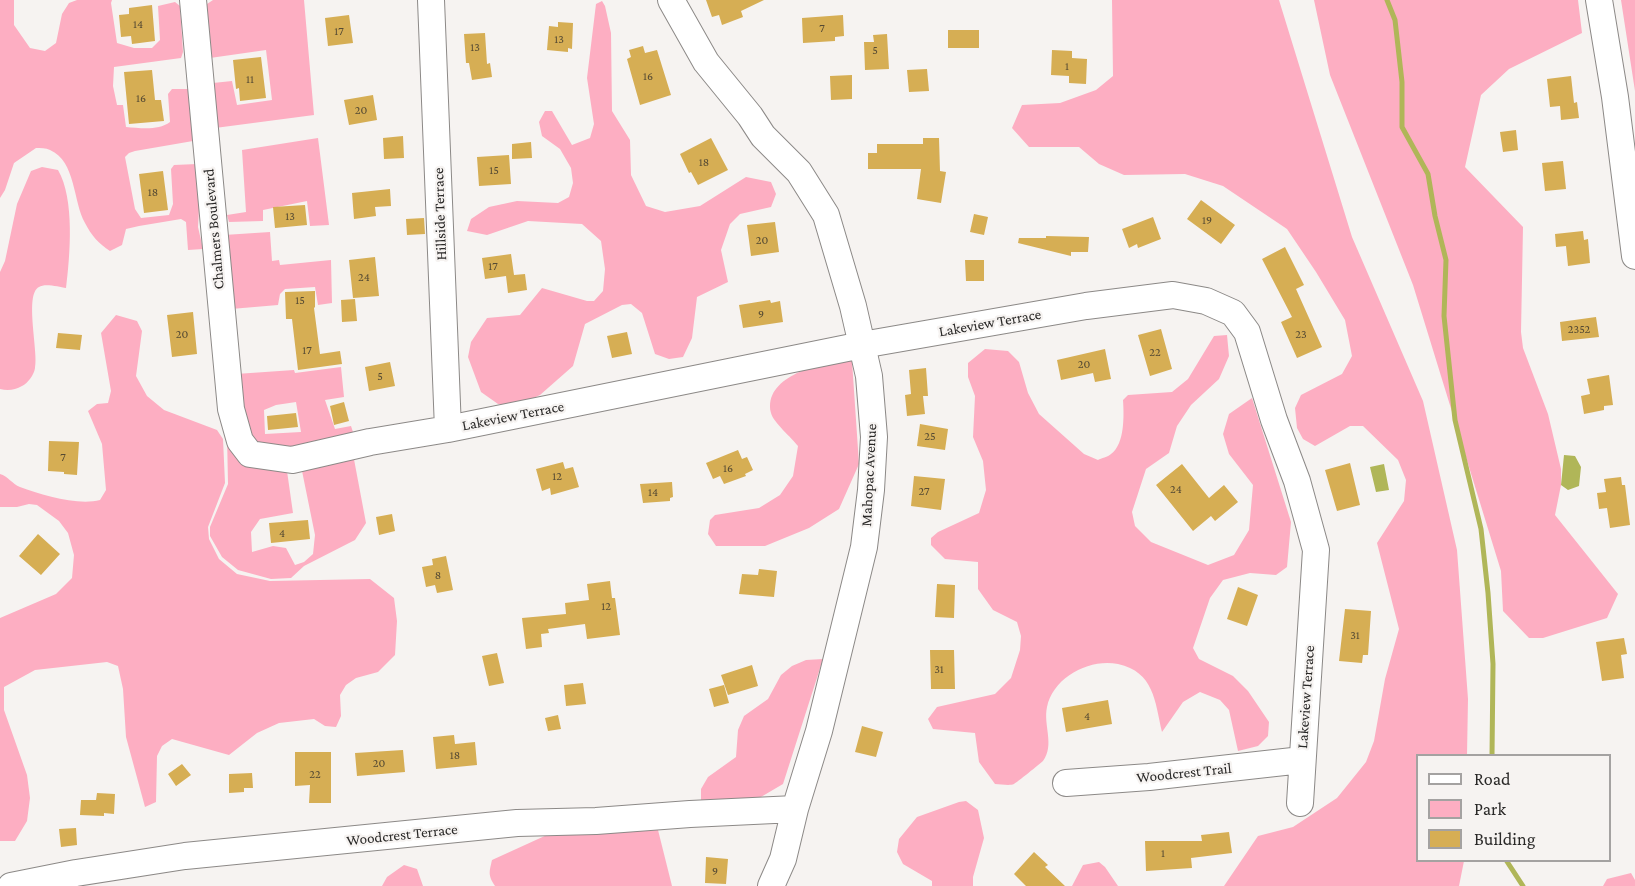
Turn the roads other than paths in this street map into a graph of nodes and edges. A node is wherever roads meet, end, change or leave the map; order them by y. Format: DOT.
graph roads {
  1 [pos="193,0"];
  2 [pos="431,0"];
  3 [pos="671,0"];
  4 [pos="1599,0"];
  5 [pos="1635,256"];
  6 [pos="862,345"];
  7 [pos="448,429"];
  8 [pos="250,454"];
  9 [pos="1302,760"];
  10 [pos="1066,783"];
  11 [pos="1300,803"];
  12 [pos="795,809"];
  13 [pos="11,886"];
  14 [pos="771,886"];
  1 -- 8 [label="street, Chalmers Boulevard"];
  2 -- 7 [label="street, Hillside Terrace"];
  3 -- 6 [label="street, Mahopac Avenue"];
  4 -- 5 [label="street"];
  6 -- 7 [label="street, Lakeview Terrace"];
  6 -- 9 [label="street, Lakeview Terrace"];
  6 -- 12 [label="street, Mahopac Avenue"];
  7 -- 8 [label="street, Lakeview Terrace"];
  9 -- 10 [label="street, Woodcrest Trail"];
  9 -- 11 [label="street, Lakeview Terrace"];
  12 -- 13 [label="street, Woodcrest Terrace"];
  12 -- 14 [label="street, Mahopac Avenue"];
}
